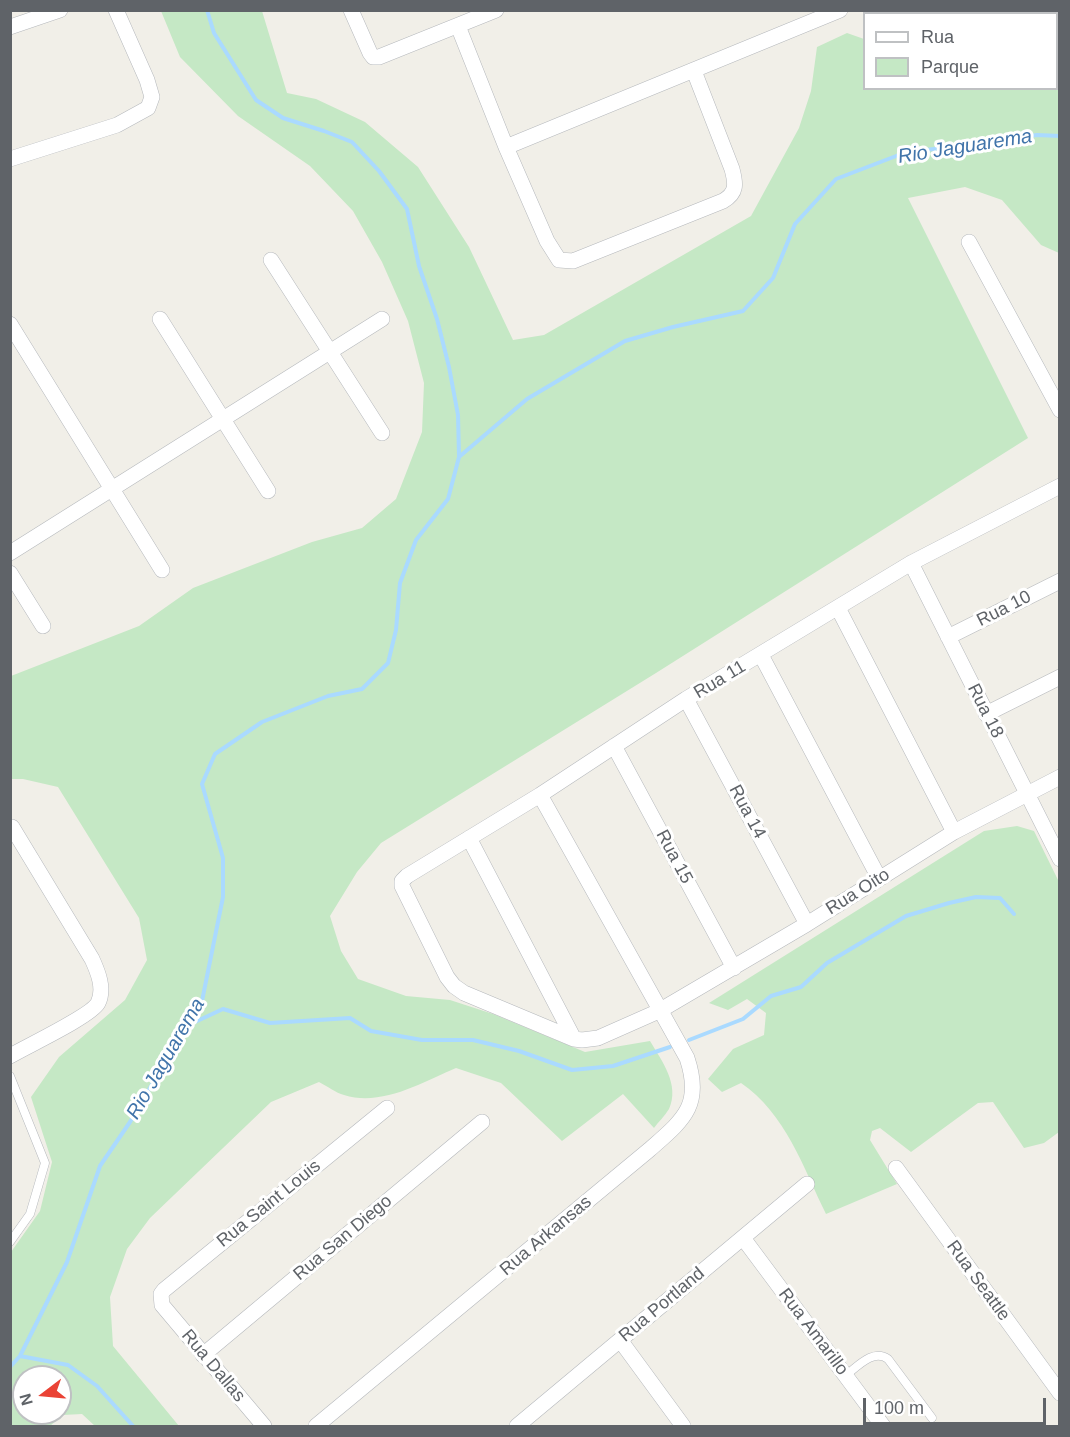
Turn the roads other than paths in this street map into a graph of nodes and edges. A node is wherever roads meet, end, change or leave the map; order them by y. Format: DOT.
graph roads {
  1 [pos="60,10"];
  2 [pos="116,10"];
  3 [pos="351,10"];
  4 [pos="496,10"];
  5 [pos="840,10"];
  6 [pos="458,26"];
  7 [pos="10,27"];
  8 [pos="694,71"];
  9 [pos="506,147"];
  10 [pos="10,159"];
  11 [pos="969,242"];
  12 [pos="271,260"];
  13 [pos="160,319"];
  14 [pos="382,319"];
  15 [pos="10,324"];
  16 [pos="330,352"];
  17 [pos="1055,392"];
  18 [pos="1059,410"];
  19 [pos="223,419"];
  20 [pos="382,433"];
  21 [pos="1059,486"];
  22 [pos="112,489"];
  23 [pos="268,491"];
  24 [pos="10,553"];
  25 [pos="910,563"];
  26 [pos="162,570"];
  27 [pos="10,573"];
  28 [pos="1059,581"];
  29 [pos="838,608"];
  30 [pos="43,626"];
  31 [pos="948,637"];
  32 [pos="761,655"];
  33 [pos="1059,677"];
  34 [pos="686,699"];
  35 [pos="986,714"];
  36 [pos="614,746"];
  37 [pos="1059,777"];
  38 [pos="1026,794"];
  39 [pos="540,795"];
  40 [pos="12,827"];
  41 [pos="954,832"];
  42 [pos="469,838"];
  43 [pos="1059,859"];
  44 [pos="879,878"];
  45 [pos="807,924"];
  46 [pos="734,968"];
  47 [pos="659,1011"];
  48 [pos="573,1039"];
  49 [pos="10,1056"];
  50 [pos="10,1076"];
  51 [pos="387,1108"];
  52 [pos="482,1122"];
  53 [pos="896,1168"];
  54 [pos="807,1184"];
  55 [pos="743,1238"];
  56 [pos="10,1242"];
  57 [pos="162,1305"];
  58 [pos="620,1340"];
  59 [pos="203,1355"];
  60 [pos="845,1376"];
  61 [pos="1059,1393"];
  62 [pos="932,1418"];
  63 [pos="264,1426"];
  64 [pos="316,1426"];
  65 [pos="517,1426"];
  66 [pos="683,1426"];
  67 [pos="883,1426"];
  1 -- 7 [label="street"];
  2 -- 10 [label="street"];
  3 -- 6 [label="street"];
  4 -- 6 [label="street"];
  5 -- 8 [label="street"];
  6 -- 9 [label="street"];
  8 -- 9 [label="street"];
  8 -- 9 [label="street"];
  11 -- 17 [label="street"];
  12 -- 16 [label="street"];
  13 -- 19 [label="street"];
  14 -- 16 [label="street"];
  15 -- 22 [label="street"];
  16 -- 19 [label="street"];
  16 -- 20 [label="street"];
  17 -- 18 [label="street"];
  19 -- 22 [label="street"];
  19 -- 23 [label="street"];
  21 -- 25 [label="street, Rua 11"];
  22 -- 24 [label="street"];
  22 -- 26 [label="street"];
  25 -- 29 [label="street, Rua 11"];
  25 -- 31 [label="street, Rua 18"];
  27 -- 30 [label="street"];
  28 -- 31 [label="street, Rua 10"];
  29 -- 32 [label="street, Rua 11"];
  29 -- 41 [label="street"];
  31 -- 35 [label="street, Rua 18"];
  32 -- 34 [label="street, Rua 11"];
  32 -- 44 [label="street"];
  33 -- 35 [label="street"];
  34 -- 36 [label="street, Rua 11"];
  34 -- 45 [label="street, Rua 14"];
  35 -- 38 [label="street, Rua 18"];
  36 -- 39 [label="street, Rua 11"];
  36 -- 46 [label="street, Rua 15"];
  37 -- 38 [label="street, Rua Oito"];
  38 -- 41 [label="street, Rua Oito"];
  38 -- 43 [label="street, Rua 18"];
  39 -- 42 [label="street, Rua 11"];
  39 -- 47 [label="street, Rua Arkansas"];
  40 -- 49 [label="street"];
  41 -- 44 [label="street, Rua Oito"];
  42 -- 48 [label="street"];
  42 -- 48 [label="street, Rua 11"];
  44 -- 45 [label="street, Rua Oito"];
  45 -- 46 [label="street, Rua Oito"];
  46 -- 47 [label="street, Rua Oito"];
  47 -- 48 [label="street, Rua Oito"];
  47 -- 64 [label="street, Rua Arkansas"];
  50 -- 56 [label="lane"];
  51 -- 57 [label="street, Rua Saint Louis"];
  52 -- 59 [label="street, Rua San Diego"];
  53 -- 61 [label="street, Rua Seattle"];
  54 -- 55 [label="street, Rua Portland"];
  55 -- 58 [label="street, Rua Portland"];
  55 -- 60 [label="street, Rua Amarillo"];
  57 -- 59 [label="street, Rua Dallas"];
  58 -- 65 [label="street, Rua Portland"];
  58 -- 66 [label="street"];
  59 -- 63 [label="street, Rua Dallas"];
  60 -- 62 [label="lane"];
  60 -- 67 [label="street, Rua Amarillo"];
}
